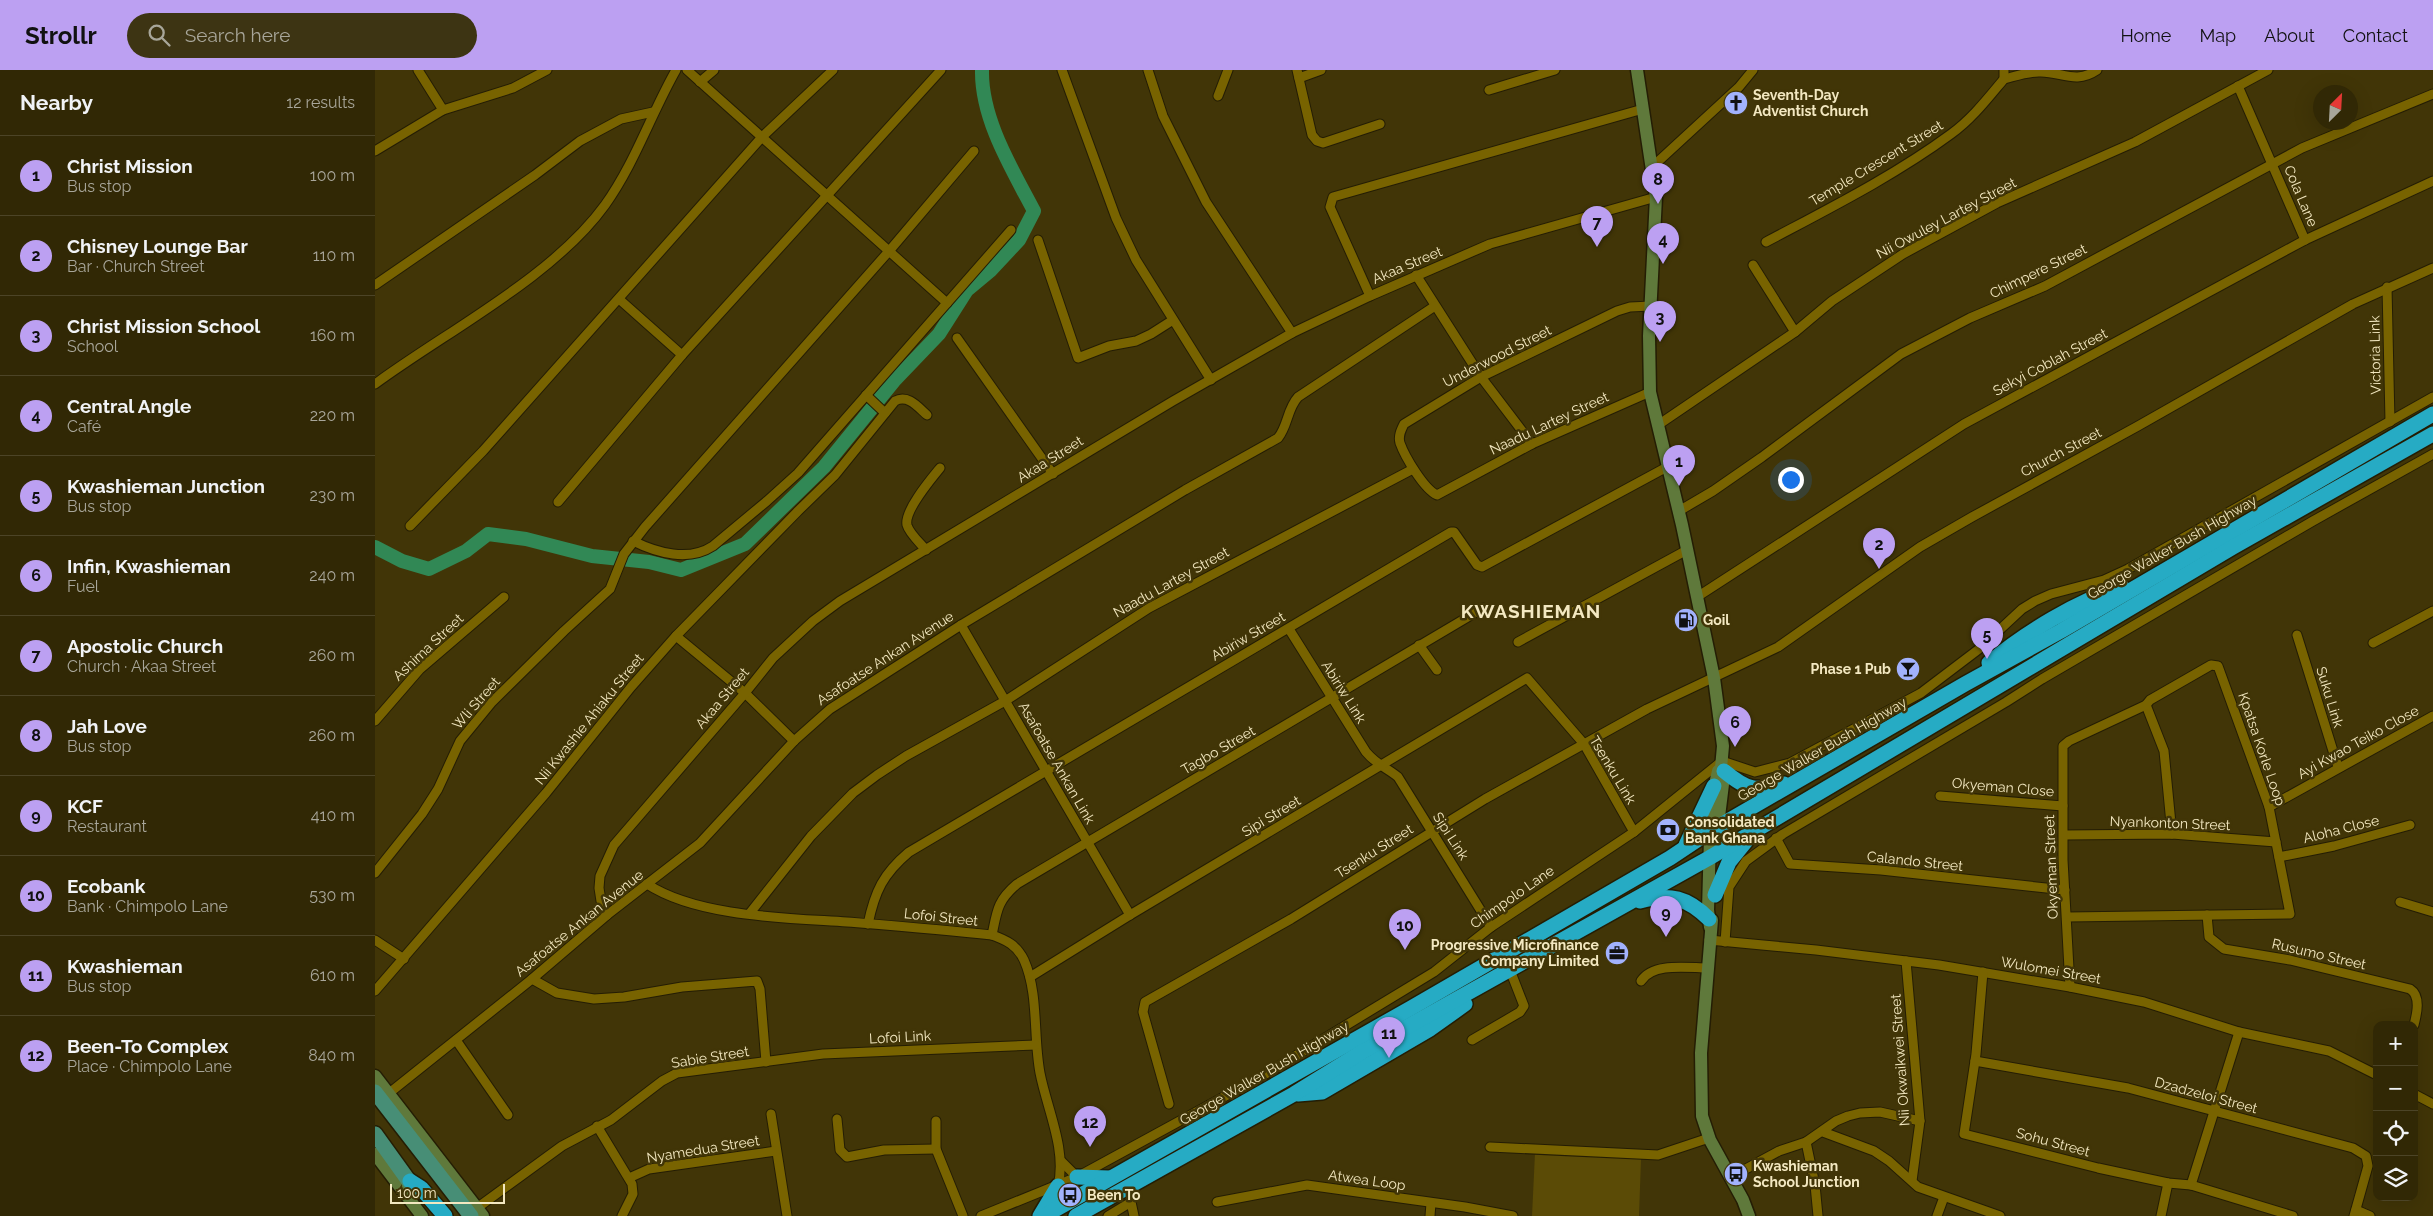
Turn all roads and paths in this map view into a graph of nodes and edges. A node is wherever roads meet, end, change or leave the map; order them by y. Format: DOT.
graph roads {
  1 [pos="418,70"];
  2 [pos="547,70"];
  3 [pos="676,70"];
  4 [pos="687,70"];
  5 [pos="714,70"];
  6 [pos="833,70"];
  7 [pos="941,70"];
  8 [pos="1062,70"];
  9 [pos="1148,70"];
  10 [pos="1228,70"];
  11 [pos="1321,70"];
  12 [pos="1555,70"];
  13 [pos="1637,70"];
  14 [pos="1753,70"];
  15 [pos="2097,70"];
  16 [pos="2268,70"];
  17 [pos="1298,74"];
  18 [pos="2004,75"];
  19 [pos="700,82"];
  20 [pos="2238,86"];
  21 [pos="1489,90"];
  22 [pos="2433,94"];
  23 [pos="1218,96"];
  24 [pos="1643,109"];
  25 [pos="443,110"];
  26 [pos="653,112"];
  27 [pos="1380,124"];
  28 [pos="762,137"];
  29 [pos="974,151"];
  30 [pos="375,152"];
  31 [pos="2272,163"];
  32 [pos="1651,168"];
  33 [pos="2433,181"];
  34 [pos="828,195"];
  35 [pos="1656,197"];
  36 [pos="1011,230"];
  37 [pos="1038,240"];
  38 [pos="2305,240"];
  39 [pos="1766,242"];
  40 [pos="890,250"];
  41 [pos="1753,266"];
  42 [pos="2433,268"];
  43 [pos="1416,275"];
  44 [pos="375,285"];
  45 [pos="2387,287"];
  46 [pos="1370,296"];
  47 [pos="619,299"];
  48 [pos="947,303"];
  49 [pos="1435,306"];
  50 [pos="1651,306"];
  51 [pos="1173,320"];
  52 [pos="1795,332"];
  53 [pos="1292,333"];
  54 [pos="957,338"];
  55 [pos="682,355"];
  56 [pos="1481,377"];
  57 [pos="1211,380"];
  58 [pos="375,384"];
  59 [pos="1650,392"];
  60 [pos="868,397"];
  61 [pos="2433,397"];
  62 [pos="883,411"];
  63 [pos="927,414"];
  64 [pos="2433,414"];
  65 [pos="2390,422"];
  66 [pos="1657,425"];
  67 [pos="2433,434"];
  68 [pos="1532,444"];
  69 [pos="2433,454"];
  70 [pos="1667,467"];
  71 [pos="939,468"];
  72 [pos="1413,468"];
  73 [pos="1053,474"];
  74 [pos="558,502"];
  75 [pos="1679,511"];
  76 [pos="410,526"];
  77 [pos="633,541"];
  78 [pos="926,550"];
  79 [pos="1687,550"];
  80 [pos="504,597"];
  81 [pos="1697,597"];
  82 [pos="1483,608"];
  83 [pos="2433,611"];
  84 [pos="961,625"];
  85 [pos="1289,629"];
  86 [pos="2297,635"];
  87 [pos="676,636"];
  88 [pos="1517,642"];
  89 [pos="2373,643"];
  90 [pos="1419,645"];
  91 [pos="1437,670"];
  92 [pos="1527,678"];
  93 [pos="1714,678"];
  94 [pos="745,693"];
  95 [pos="1331,699"];
  96 [pos="1005,701"];
  97 [pos="2146,706"];
  98 [pos="2433,716"];
  99 [pos="375,721"];
  100 [pos="794,741"];
  101 [pos="1584,744"];
  102 [pos="2063,746"];
  103 [pos="1381,767"];
  104 [pos="1723,767"];
  105 [pos="2338,767"];
  106 [pos="1045,771"];
  107 [pos="1800,780"];
  108 [pos="1714,786"];
  109 [pos="1940,796"];
  110 [pos="2063,806"];
  111 [pos="2269,807"];
  112 [pos="2410,825"];
  113 [pos="1756,828"];
  114 [pos="1713,830"];
  115 [pos="1431,831"];
  116 [pos="1634,832"];
  117 [pos="2172,834"];
  118 [pos="2064,835"];
  119 [pos="1777,838"];
  120 [pos="2276,842"];
  121 [pos="1087,843"];
  122 [pos="1685,847"];
  123 [pos="1713,856"];
  124 [pos="2279,857"];
  125 [pos="375,873"];
  126 [pos="647,884"];
  127 [pos="2065,890"];
  128 [pos="1715,895"];
  129 [pos="2400,902"];
  130 [pos="1620,908"];
  131 [pos="2433,912"];
  132 [pos="750,913"];
  133 [pos="607,915"];
  134 [pos="1131,915"];
  135 [pos="2207,915"];
  136 [pos="2067,917"];
  137 [pos="1710,923"];
  138 [pos="868,924"];
  139 [pos="1491,927"];
  140 [pos="992,935"];
  141 [pos="375,940"];
  142 [pos="1709,940"];
  143 [pos="1725,942"];
  144 [pos="404,960"];
  145 [pos="1906,961"];
  146 [pos="1708,968"];
  147 [pos="1510,970"];
  148 [pos="1983,972"];
  149 [pos="1030,977"];
  150 [pos="532,980"];
  151 [pos="1641,981"];
  152 [pos="2070,987"];
  153 [pos="375,991"];
  154 [pos="2414,1021"];
  155 [pos="2239,1032"];
  156 [pos="456,1040"];
  157 [pos="1472,1040"];
  158 [pos="1036,1045"];
  159 [pos="1975,1061"];
  160 [pos="766,1062"];
  161 [pos="2373,1073"];
  162 [pos="375,1076"];
  163 [pos="382,1093"];
  164 [pos="2418,1096"];
  165 [pos="1169,1104"];
  166 [pos="2433,1104"];
  167 [pos="2214,1110"];
  168 [pos="771,1114"];
  169 [pos="508,1115"];
  170 [pos="837,1119"];
  171 [pos="1920,1120"];
  172 [pos="936,1121"];
  173 [pos="597,1126"];
  174 [pos="1823,1132"];
  175 [pos="375,1134"];
  176 [pos="1709,1138"];
  177 [pos="1806,1142"];
  178 [pos="1490,1147"];
  179 [pos="936,1149"];
  180 [pos="776,1151"];
  181 [pos="381,1156"];
  182 [pos="1061,1161"];
  183 [pos="1077,1177"];
  184 [pos="1731,1177"];
  185 [pos="629,1178"];
  186 [pos="1113,1178"];
  187 [pos="410,1181"];
  188 [pos="1912,1181"];
  189 [pos="2168,1183"];
  190 [pos="2191,1185"];
  191 [pos="1058,1186"];
  192 [pos="1944,1197"];
  193 [pos="1217,1202"];
  194 [pos="1431,1203"];
  195 [pos="477,1213"];
  196 [pos="2355,1213"];
  197 [pos="421,1216"];
  198 [pos="435,1216"];
  199 [pos="445,1216"];
  200 [pos="622,1216"];
  201 [pos="787,1216"];
  202 [pos="963,1216"];
  203 [pos="981,1216"];
  204 [pos="1042,1216"];
  205 [pos="1076,1216"];
  206 [pos="1107,1216"];
  207 [pos="1134,1216"];
  208 [pos="1430,1216"];
  209 [pos="1513,1216"];
  210 [pos="1749,1216"];
  211 [pos="1819,1216"];
  212 [pos="1937,1216"];
  213 [pos="2000,1216"];
  214 [pos="2161,1216"];
  215 [pos="2293,1216"];
  216 [pos="2371,1216"];
  1 -- 25 [label="street"];
  2 -- 25 [label="street"];
  3 -- 26 [label="street"];
  4 -- 19 [label="street"];
  5 -- 19 [label="street"];
  6 -- 28 [label="street"];
  7 -- 34 [label="street"];
  8 -- 51 [label="street"];
  9 -- 53 [label="street"];
  10 -- 23 [label="street"];
  11 -- 17 [label="street"];
  12 -- 21 [label="street"];
  13 -- 24 [label="main road"];
  14 -- 32 [label="street"];
  15 -- 18 [label="street"];
  16 -- 20 [label="street, Nii Owuley Lartey Street"];
  17 -- 27 [label="street"];
  18 -- 39 [label="street, Temple Crescent Street"];
  19 -- 28 [label="street"];
  20 -- 31 [label="street, Cola Lane"];
  20 -- 52 [label="street, Nii Owuley Lartey Street"];
  22 -- 31 [label="street, Chimpere Street"];
  24 -- 32 [label="main road"];
  24 -- 46 [label="street"];
  25 -- 30 [label="street"];
  26 -- 44 [label="street"];
  26 -- 58 [label="street"];
  28 -- 34 [label="street"];
  28 -- 47 [label="street"];
  29 -- 40 [label="street, Wli Street"];
  31 -- 38 [label="street, Cola Lane"];
  31 -- 75 [label="street, Chimpere Street"];
  32 -- 35 [label="main road"];
  33 -- 38 [label="street, Sekyi Coblah Street"];
  34 -- 40 [label="street"];
  34 -- 55 [label="street"];
  35 -- 43 [label="street, Akaa Street"];
  35 -- 50 [label="main road"];
  36 -- 48 [label="street"];
  37 -- 51 [label="street"];
  38 -- 81 [label="street, Sekyi Coblah Street"];
  40 -- 48 [label="street"];
  40 -- 77 [label="street, Wli Street"];
  41 -- 52 [label="street"];
  42 -- 45 [label="street, Church Street"];
  43 -- 46 [label="street, Akaa Street"];
  43 -- 49 [label="street"];
  45 -- 65 [label="street, Victoria Link"];
  45 -- 93 [label="street, Church Street"];
  46 -- 53 [label="street, Akaa Street"];
  47 -- 55 [label="street"];
  47 -- 76 [label="street"];
  48 -- 60 [label="street"];
  49 -- 56 [label="street"];
  49 -- 84 [label="street, Asafoatse Ankan Avenue"];
  50 -- 56 [label="street, Underwood Street"];
  50 -- 59 [label="main road"];
  51 -- 57 [label="street"];
  52 -- 66 [label="street, Nii Owuley Lartey Street"];
  53 -- 57 [label="street, Akaa Street"];
  54 -- 73 [label="street"];
  55 -- 74 [label="street"];
  56 -- 68 [label="street"];
  56 -- 72 [label="street, Underwood Street"];
  57 -- 73 [label="street, Akaa Street"];
  59 -- 66 [label="main road"];
  59 -- 68 [label="street, Naadu Lartey Street"];
  60 -- 62 [label="street"];
  60 -- 77 [label="street"];
  61 -- 65 [label="street"];
  62 -- 63 [label="street, Nii Kwashie Ahiaku Street"];
  62 -- 87 [label="street, Nii Kwashie Ahiaku Street"];
  64 -- 107 [label="highway, George Walker Bush Highway"];
  65 -- 104 [label="street"];
  66 -- 70 [label="main road"];
  67 -- 113 [label="highway"];
  68 -- 72 [label="street, Naadu Lartey Street"];
  69 -- 119 [label="street"];
  70 -- 75 [label="main road"];
  70 -- 85 [label="street, Abiriw Street"];
  71 -- 78 [label="street"];
  72 -- 96 [label="street, Naadu Lartey Street"];
  73 -- 78 [label="street, Akaa Street"];
  75 -- 79 [label="main road"];
  77 -- 125 [label="street, Wli Street"];
  78 -- 94 [label="street, Akaa Street"];
  79 -- 81 [label="main road"];
  79 -- 88 [label="street"];
  80 -- 99 [label="street, Ashima Street"];
  81 -- 93 [label="main road"];
  82 -- 90 [label="street, Tagbo Street"];
  83 -- 89 [label="street"];
  84 -- 96 [label="street, Asafoatse Ankan Link"];
  84 -- 100 [label="street, Asafoatse Ankan Avenue"];
  85 -- 95 [label="street, Abiriw Link"];
  85 -- 106 [label="street, Abiriw Street"];
  86 -- 105 [label="street, Suku Link"];
  87 -- 94 [label="street"];
  87 -- 144 [label="street, Nii Kwashie Ahiaku Street"];
  90 -- 91 [label="street"];
  90 -- 95 [label="street, Tagbo Street"];
  92 -- 101 [label="street, Tsenku Link"];
  92 -- 103 [label="street, Sipi Street"];
  93 -- 101 [label="street, Tsenku Street"];
  93 -- 104 [label="main road"];
  94 -- 100 [label="street"];
  94 -- 133 [label="street, Akaa Street"];
  95 -- 103 [label="street, Abiriw Link"];
  95 -- 121 [label="street, Tagbo Street"];
  96 -- 106 [label="street, Asafoatse Ankan Link"];
  96 -- 132 [label="street, Naadu Lartey Street"];
  97 -- 102 [label="street, Kpatsa Korle Loop"];
  97 -- 111 [label="street, Kpatsa Korle Loop"];
  97 -- 117 [label="street"];
  98 -- 105 [label="street, Ayi Kwao Teiko Close"];
  100 -- 126 [label="street, Asafoatse Ankan Avenue"];
  101 -- 115 [label="street, Tsenku Street"];
  101 -- 116 [label="street, Tsenku Link"];
  102 -- 110 [label="street, Okyeman Street"];
  103 -- 115 [label="street, Sipi Link"];
  103 -- 134 [label="street, Sipi Street"];
  104 -- 107 [label="highway"];
  104 -- 108 [label="main road"];
  104 -- 114 [label="main road"];
  104 -- 116 [label="street, Chimpolo Lane"];
  105 -- 111 [label="street, Ayi Kwao Teiko Close"];
  106 -- 121 [label="street, Asafoatse Ankan Link"];
  106 -- 138 [label="street, Abiriw Street"];
  107 -- 114 [label="highway, George Walker Bush Highway"];
  108 -- 114 [label="main road"];
  108 -- 122 [label="highway"];
  109 -- 110 [label="street, Okyeman Close"];
  110 -- 118 [label="street, Okyeman Street"];
  111 -- 120 [label="street, Kpatsa Korle Loop"];
  112 -- 124 [label="street, Aloha Close"];
  113 -- 123 [label="highway"];
  113 -- 128 [label="highway"];
  114 -- 122 [label="highway, George Walker Bush Highway"];
  114 -- 123 [label="main road"];
  115 -- 139 [label="street, Sipi Link"];
  115 -- 165 [label="street, Tsenku Street"];
  116 -- 139 [label="street, Chimpolo Lane"];
  117 -- 118 [label="street, Nyankonton Street"];
  117 -- 120 [label="street, Nyankonton Street"];
  118 -- 127 [label="street, Okyeman Street"];
  119 -- 127 [label="street, Calando Street"];
  119 -- 143 [label="street"];
  120 -- 124 [label="street, Kpatsa Korle Loop"];
  121 -- 134 [label="street, Asafoatse Ankan Link"];
  121 -- 140 [label="street, Tagbo Street"];
  122 -- 186 [label="highway, George Walker Bush Highway"];
  123 -- 128 [label="main road"];
  123 -- 130 [label="highway"];
  123 -- 137 [label="main road"];
  124 -- 135 [label="street, Kpatsa Korle Loop"];
  126 -- 132 [label="street, Lofoi Street"];
  126 -- 133 [label="street, Asafoatse Ankan Avenue"];
  127 -- 136 [label="street, Okyeman Street"];
  128 -- 137 [label="main road"];
  129 -- 131 [label="street"];
  130 -- 137 [label="highway"];
  130 -- 147 [label="highway"];
  132 -- 138 [label="street, Lofoi Street"];
  133 -- 150 [label="street, Asafoatse Ankan Avenue"];
  134 -- 149 [label="street, Sipi Street"];
  135 -- 136 [label="street, Kpatsa Korle Loop"];
  135 -- 154 [label="street, Rusumo Street"];
  136 -- 152 [label="street, Okyeman Street"];
  137 -- 142 [label="main road"];
  138 -- 140 [label="street, Lofoi Street"];
  139 -- 183 [label="street, Chimpolo Lane"];
  140 -- 149 [label="street, Lofoi Street"];
  141 -- 144 [label="street"];
  142 -- 143 [label="street, Wulomei Street"];
  142 -- 146 [label="main road"];
  143 -- 145 [label="street, Wulomei Street"];
  144 -- 153 [label="street, Nii Kwashie Ahiaku Street"];
  145 -- 148 [label="street, Wulomei Street"];
  145 -- 171 [label="street, Nii Okwaikwei Street"];
  146 -- 151 [label="street"];
  146 -- 176 [label="main road"];
  147 -- 157 [label="street"];
  147 -- 205 [label="highway"];
  148 -- 152 [label="street, Wulomei Street"];
  148 -- 159 [label="street, Sohu Street"];
  149 -- 158 [label="street, Lofoi Street"];
  150 -- 156 [label="street, Asafoatse Ankan Avenue"];
  150 -- 160 [label="street, Sabie Street"];
  152 -- 155 [label="street, Wulomei Street"];
  155 -- 161 [label="street, Wulomei Street"];
  155 -- 167 [label="street"];
  156 -- 163 [label="street, Asafoatse Ankan Avenue"];
  156 -- 169 [label="street"];
  158 -- 160 [label="street, Lofoi Link"];
  158 -- 182 [label="street, Lofoi Street"];
  159 -- 167 [label="street, Dzadzeloi Street"];
  159 -- 189 [label="street, Sohu Street"];
  160 -- 173 [label="street, Sabie Street"];
  162 -- 163 [label="main road"];
  163 -- 195 [label="main road"];
  164 -- 166 [label="street"];
  167 -- 190 [label="street"];
  167 -- 196 [label="street, Dzadzeloi Street"];
  168 -- 180 [label="street"];
  170 -- 179 [label="street"];
  171 -- 174 [label="street"];
  171 -- 188 [label="street, Nii Okwaikwei Street"];
  172 -- 179 [label="street"];
  173 -- 185 [label="street"];
  173 -- 195 [label="street, Sabie Street"];
  174 -- 177 [label="street"];
  174 -- 188 [label="street"];
  175 -- 181 [label="main road"];
  176 -- 178 [label="street"];
  176 -- 184 [label="main road"];
  177 -- 184 [label="street"];
  177 -- 211 [label="street"];
  179 -- 202 [label="street"];
  180 -- 185 [label="street, Nyamedua Street"];
  180 -- 201 [label="street, Nyamedua Street"];
  181 -- 187 [label="main road"];
  181 -- 197 [label="main road"];
  182 -- 183 [label="street"];
  182 -- 191 [label="street, Lofoi Street"];
  183 -- 186 [label="highway"];
  183 -- 191 [label="street, Chimpolo Lane"];
  184 -- 210 [label="main road"];
  185 -- 200 [label="street"];
  186 -- 204 [label="highway, George Walker Bush Highway"];
  187 -- 198 [label="main road"];
  187 -- 199 [label="highway"];
  188 -- 192 [label="street"];
  189 -- 190 [label="street, Sohu Street"];
  189 -- 214 [label="street"];
  190 -- 215 [label="street, Sohu Street"];
  191 -- 203 [label="street, Chimpolo Lane"];
  191 -- 204 [label="highway"];
  192 -- 212 [label="street"];
  192 -- 213 [label="street"];
  193 -- 194 [label="street, Atwea Loop"];
  194 -- 208 [label="street"];
  194 -- 209 [label="street, Atwea Loop"];
  196 -- 216 [label="street"];
  206 -- 207 [label="street"];
}
